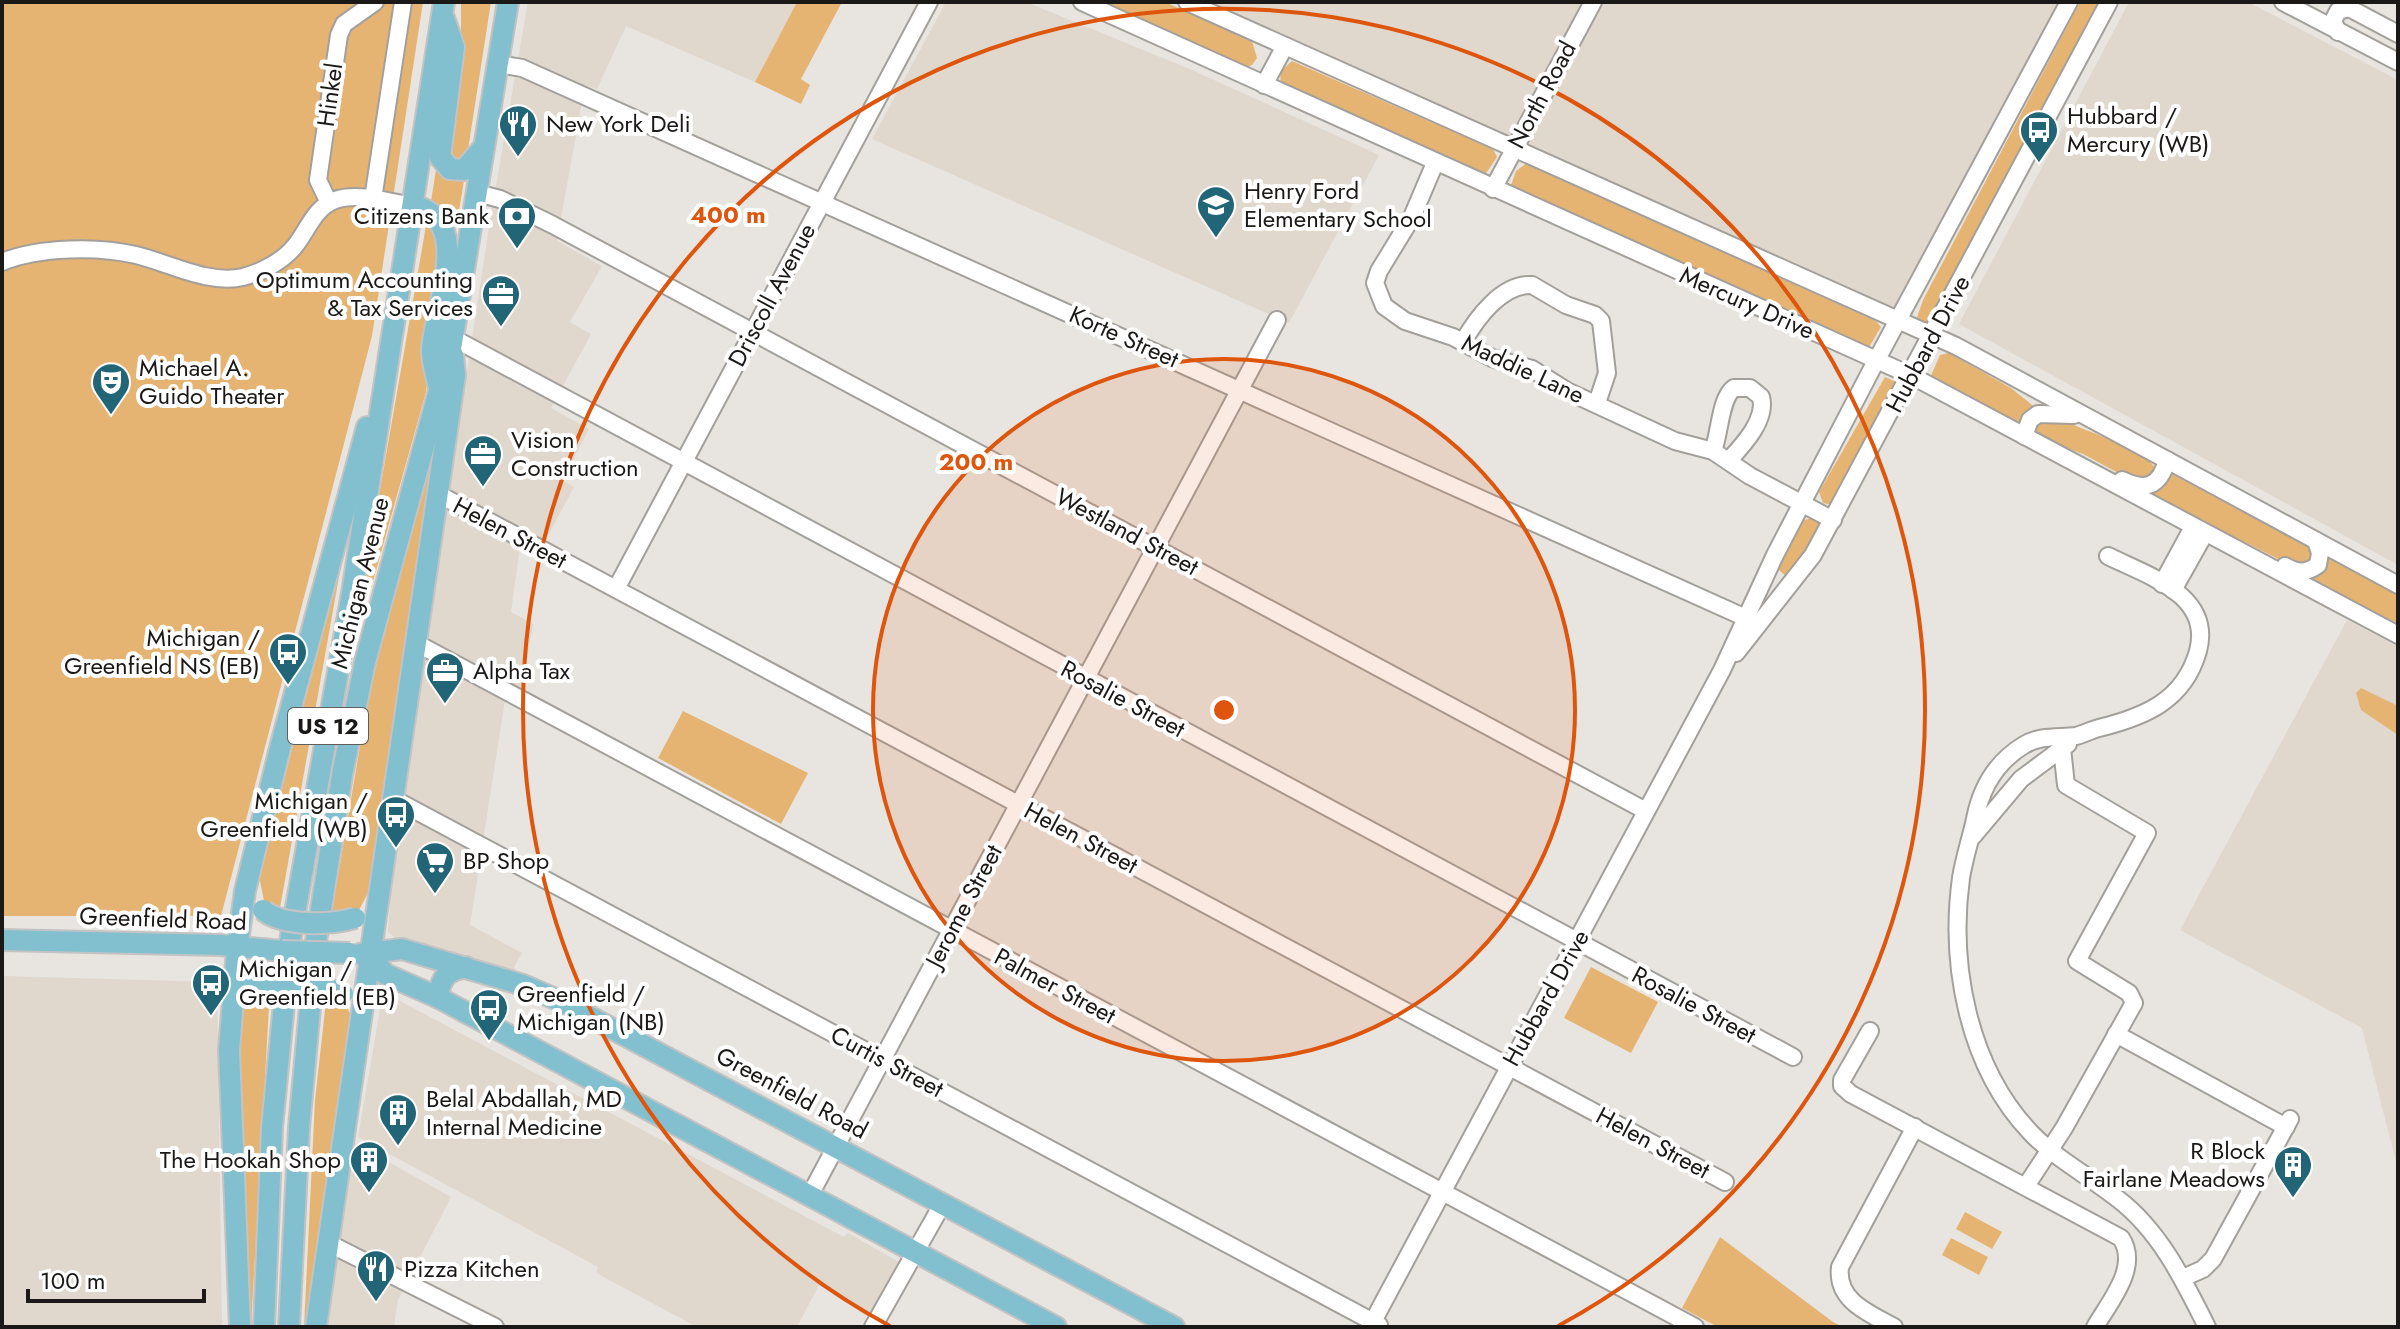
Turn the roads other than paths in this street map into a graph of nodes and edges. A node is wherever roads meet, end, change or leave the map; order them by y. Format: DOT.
graph roads {
  1 [pos="375,2"];
  2 [pos="403,2"];
  3 [pos="508,2"];
  4 [pos="929,2"];
  5 [pos="1082,2"];
  6 [pos="1187,2"];
  7 [pos="1593,2"];
  8 [pos="2069,2"];
  9 [pos="2109,2"];
  10 [pos="2283,2"];
  11 [pos="2358,2"];
  12 [pos="444,8"];
  13 [pos="2398,23"];
  14 [pos="2338,32"];
  15 [pos="2398,34"];
  16 [pos="1285,46"];
  17 [pos="2396,61"];
  18 [pos="499,64"];
  19 [pos="1264,85"];
  20 [pos="486,142"];
  21 [pos="1513,148"];
  22 [pos="1435,163"];
  23 [pos="1493,189"];
  24 [pos="477,193"];
  25 [pos="373,199"];
  26 [pos="331,202"];
  27 [pos="822,202"];
  28 [pos="413,206"];
  29 [pos="2,262"];
  30 [pos="1277,320"];
  31 [pos="1897,321"];
  32 [pos="394,326"];
  33 [pos="753,332"];
  34 [pos="1933,336"];
  35 [pos="453,340"];
  36 [pos="1463,342"];
  37 [pos="1876,361"];
  38 [pos="1912,376"];
  39 [pos="438,384"];
  40 [pos="1240,389"];
  41 [pos="1597,403"];
  42 [pos="2084,415"];
  43 [pos="2024,436"];
  44 [pos="2040,445"];
  45 [pos="1713,451"];
  46 [pos="1730,459"];
  47 [pos="2167,460"];
  48 [pos="682,463"];
  49 [pos="438,494"];
  50 [pos="1802,503"];
  51 [pos="1833,520"];
  52 [pos="2205,533"];
  53 [pos="2316,541"];
  54 [pos="1156,547"];
  55 [pos="2108,556"];
  56 [pos="1769,568"];
  57 [pos="1792,584"];
  58 [pos="2398,585"];
  59 [pos="2168,587"];
  60 [pos="616,589"];
  61 [pos="1746,618"];
  62 [pos="2398,635"];
  63 [pos="416,643"];
  64 [pos="1722,670"];
  65 [pos="1086,679"];
  66 [pos="2078,736"];
  67 [pos="2062,748"];
  68 [pos="392,798"];
  69 [pos="1019,804"];
  70 [pos="1646,811"];
  71 [pos="1972,837"];
  72 [pos="248,879"];
  73 [pos="378,904"];
  74 [pos="952,931"];
  75 [pos="2,940"];
  76 [pos="1576,943"];
  77 [pos="246,949"];
  78 [pos="360,954"];
  79 [pos="466,967"];
  80 [pos="241,991"];
  81 [pos="437,997"];
  82 [pos="362,1013"];
  83 [pos="1870,1031"];
  84 [pos="2116,1034"];
  85 [pos="1793,1057"];
  86 [pos="882,1060"];
  87 [pos="1509,1066"];
  88 [pos="1915,1127"];
  89 [pos="836,1146"];
  90 [pos="2048,1149"];
  91 [pos="1725,1182"];
  92 [pos="2026,1186"];
  93 [pos="1441,1192"];
  94 [pos="810,1195"];
  95 [pos="943,1203"];
  96 [pos="328,1243"];
  97 [pos="915,1252"];
  98 [pos="2183,1278"];
  99 [pos="1374,1325"];
  100 [pos="240,1327"];
  101 [pos="264,1327"];
  102 [pos="289,1327"];
  103 [pos="316,1327"];
  104 [pos="495,1327"];
  105 [pos="873,1327"];
  106 [pos="1056,1327"];
  107 [pos="1174,1327"];
  108 [pos="1695,1327"];
  109 [pos="1894,1327"];
  110 [pos="2095,1327"];
  111 [pos="2207,1327"];
  1 -- 26 [label="street, Hinkel"];
  2 -- 25 [label="street"];
  3 -- 18 [label="main road, Michigan Avenue / US 12"];
  4 -- 27 [label="street, Driscoll Avenue"];
  5 -- 19 [label="street, Mercury Drive"];
  6 -- 16 [label="street, Mercury Drive"];
  7 -- 21 [label="street, North Road"];
  8 -- 31 [label="street, Hubbard Drive"];
  9 -- 34 [label="street, Hubbard Drive"];
  10 -- 14 [label="street"];
  11 -- 13 [label="street"];
  12 -- 20 [label="main road"];
  12 -- 28 [label="main road, Michigan Avenue / US 12"];
  14 -- 15 [label="street"];
  14 -- 17 [label="street"];
  16 -- 19 [label="street"];
  16 -- 21 [label="street, Mercury Drive"];
  18 -- 20 [label="main road, Michigan Avenue / US 12"];
  18 -- 27 [label="street, Korte Street"];
  19 -- 22 [label="street, Mercury Drive"];
  20 -- 24 [label="main road, Michigan Avenue / US 12"];
  21 -- 23 [label="street, North Road"];
  21 -- 31 [label="street, Mercury Drive"];
  22 -- 23 [label="street, Mercury Drive"];
  22 -- 36 [label="street, Maddie Lane"];
  23 -- 37 [label="street, Mercury Drive"];
  24 -- 33 [label="street, Westland Street"];
  24 -- 35 [label="main road, Michigan Avenue / US 12"];
  25 -- 26 [label="street"];
  25 -- 28 [label="street"];
  26 -- 29 [label="street"];
  27 -- 33 [label="street, Driscoll Avenue"];
  27 -- 40 [label="street, Korte Street"];
  28 -- 32 [label="main road, Michigan Avenue / US 12"];
  28 -- 39 [label="main road"];
  30 -- 40 [label="street, Jerome Street"];
  31 -- 34 [label="street, Mercury Drive"];
  31 -- 37 [label="street, Hubbard Drive"];
  32 -- 72 [label="main road"];
  32 -- 101 [label="main road, Michigan Avenue / US 12"];
  33 -- 48 [label="street, Driscoll Avenue"];
  33 -- 54 [label="street, Westland Street"];
  34 -- 38 [label="street, Hubbard Drive"];
  34 -- 42 [label="street, Mercury Drive"];
  35 -- 39 [label="main road, Michigan Avenue / US 12"];
  35 -- 48 [label="street, Rosalie Street"];
  35 -- 49 [label="main road"];
  36 -- 41 [label="street, Maddie Lane"];
  36 -- 41 [label="street"];
  37 -- 38 [label="street, Mercury Drive"];
  37 -- 50 [label="street, Hubbard Drive"];
  38 -- 43 [label="street, Mercury Drive"];
  38 -- 51 [label="street, Hubbard Drive"];
  39 -- 102 [label="main road, Michigan Avenue / US 12"];
  40 -- 54 [label="street, Jerome Street"];
  40 -- 61 [label="street, Korte Street"];
  41 -- 45 [label="street, Maddie Lane"];
  42 -- 43 [label="street"];
  42 -- 47 [label="street, Mercury Drive"];
  43 -- 44 [label="street, Mercury Drive"];
  44 -- 47 [label="street"];
  44 -- 52 [label="street, Mercury Drive"];
  45 -- 46 [label="street, Maddie Lane"];
  45 -- 46 [label="street"];
  46 -- 50 [label="street, Maddie Lane"];
  47 -- 53 [label="street, Mercury Drive"];
  48 -- 60 [label="street, Driscoll Avenue"];
  48 -- 65 [label="street, Rosalie Street"];
  49 -- 60 [label="street, Helen Street"];
  49 -- 63 [label="main road"];
  50 -- 51 [label="street, Maddie Lane"];
  50 -- 56 [label="street, Hubbard Drive"];
  51 -- 57 [label="street, Hubbard Drive"];
  52 -- 53 [label="street"];
  52 -- 59 [label="street"];
  52 -- 62 [label="street, Mercury Drive"];
  53 -- 58 [label="street, Mercury Drive"];
  54 -- 65 [label="street, Jerome Street"];
  54 -- 70 [label="street, Westland Street"];
  55 -- 59 [label="street"];
  56 -- 57 [label="street"];
  56 -- 61 [label="street, Hubbard Drive"];
  57 -- 64 [label="street, Hubbard Drive"];
  59 -- 66 [label="street"];
  60 -- 69 [label="street, Helen Street"];
  61 -- 64 [label="street, Hubbard Drive"];
  63 -- 68 [label="main road"];
  63 -- 74 [label="street, Palmer Street"];
  64 -- 70 [label="street, Hubbard Drive"];
  65 -- 69 [label="street, Jerome Street"];
  65 -- 76 [label="street, Rosalie Street"];
  66 -- 67 [label="street"];
  66 -- 71 [label="street"];
  67 -- 71 [label="street"];
  67 -- 84 [label="street"];
  68 -- 73 [label="main road"];
  68 -- 86 [label="street, Curtis Street"];
  69 -- 74 [label="street, Jerome Street"];
  69 -- 87 [label="street, Helen Street"];
  70 -- 76 [label="street, Hubbard Drive"];
  71 -- 90 [label="street"];
  72 -- 73 [label="main road, bridge"];
  72 -- 77 [label="main road"];
  73 -- 78 [label="main road"];
  74 -- 86 [label="street, Jerome Street"];
  74 -- 93 [label="street, Palmer Street"];
  75 -- 77 [label="main road, Greenfield Road"];
  76 -- 85 [label="street, Rosalie Street"];
  76 -- 87 [label="street, Hubbard Drive"];
  77 -- 78 [label="main road, Greenfield Road, bridge"];
  77 -- 80 [label="main road"];
  78 -- 79 [label="main road, Greenfield Road"];
  78 -- 81 [label="main road"];
  78 -- 82 [label="main road"];
  79 -- 81 [label="main road"];
  79 -- 89 [label="main road, Greenfield Road"];
  80 -- 82 [label="main road, bridge"];
  80 -- 100 [label="main road"];
  81 -- 94 [label="main road"];
  82 -- 96 [label="main road"];
  83 -- 88 [label="street"];
  84 -- 90 [label="street"];
  84 -- 98 [label="street"];
  86 -- 89 [label="street, Jerome Street"];
  86 -- 99 [label="street, Curtis Street"];
  87 -- 91 [label="street, Helen Street"];
  87 -- 93 [label="street, Hubbard Drive"];
  88 -- 92 [label="street"];
  88 -- 109 [label="street"];
  89 -- 94 [label="street, Jerome Street"];
  89 -- 95 [label="main road, Greenfield Road"];
  90 -- 92 [label="street"];
  90 -- 98 [label="street"];
  92 -- 110 [label="street"];
  93 -- 99 [label="street, Hubbard Drive"];
  93 -- 108 [label="street, Palmer Street"];
  94 -- 97 [label="main road"];
  95 -- 97 [label="street"];
  95 -- 107 [label="main road, Greenfield Road"];
  96 -- 103 [label="main road"];
  96 -- 104 [label="street"];
  97 -- 105 [label="street"];
  97 -- 106 [label="main road"];
  98 -- 111 [label="street"];
}
